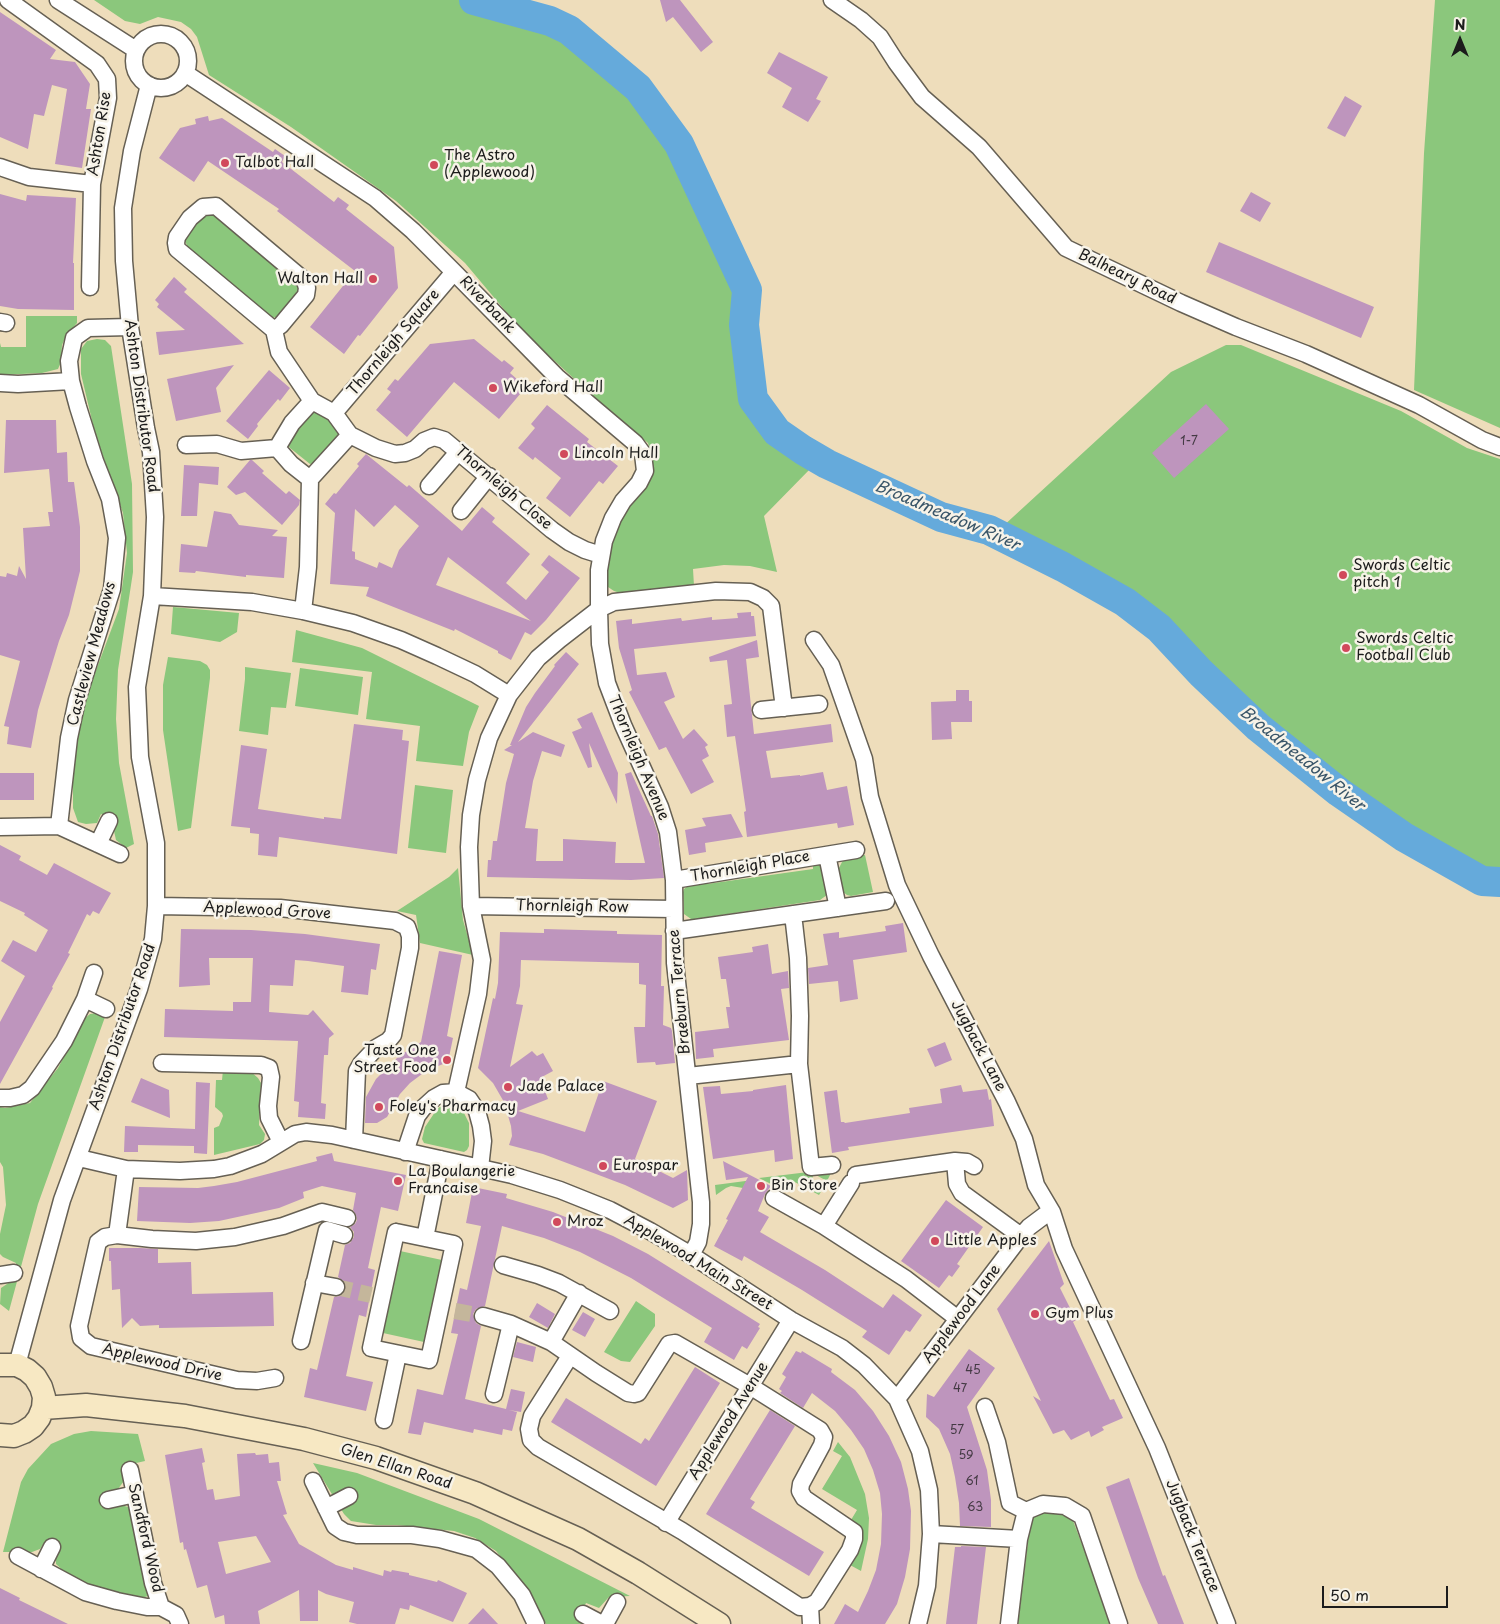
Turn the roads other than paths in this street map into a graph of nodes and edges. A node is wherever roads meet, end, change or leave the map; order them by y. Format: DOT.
graph roads {
  1 [pos="8,0"];
  2 [pos="58,0"];
  3 [pos="832,0"];
  4 [pos="136,50"];
  5 [pos="185,73"];
  6 [pos="149,85"];
  7 [pos="0,166"];
  8 [pos="92,184"];
  9 [pos="454,272"];
  10 [pos="90,287"];
  11 [pos="130,327"];
  12 [pos="274,330"];
  13 [pos="71,381"];
  14 [pos="0,384"];
  15 [pos="312,401"];
  16 [pos="334,414"];
  17 [pos="350,435"];
  18 [pos="186,445"];
  19 [pos="1500,447"];
  20 [pos="277,448"];
  21 [pos="458,451"];
  22 [pos="489,476"];
  23 [pos="310,479"];
  24 [pos="429,486"];
  25 [pos="461,511"];
  26 [pos="601,554"];
  27 [pos="152,596"];
  28 [pos="599,609"];
  29 [pos="303,611"];
  30 [pos="814,640"];
  31 [pos="509,695"];
  32 [pos="820,704"];
  33 [pos="784,708"];
  34 [pos="760,710"];
  35 [pos="108,821"];
  36 [pos="58,826"];
  37 [pos="0,827"];
  38 [pos="98,844"];
  39 [pos="856,850"];
  40 [pos="120,854"];
  41 [pos="826,855"];
  42 [pos="674,880"];
  43 [pos="886,901"];
  44 [pos="156,906"];
  45 [pos="471,906"];
  46 [pos="838,908"];
  47 [pos="674,909"];
  48 [pos="793,914"];
  49 [pos="674,931"];
  50 [pos="94,973"];
  51 [pos="84,999"];
  52 [pos="106,1009"];
  53 [pos="162,1064"];
  54 [pos="799,1064"];
  55 [pos="688,1076"];
  56 [pos="456,1092"];
  57 [pos="0,1098"];
  58 [pos="354,1140"];
  59 [pos="281,1142"];
  60 [pos="406,1152"];
  61 [pos="79,1158"];
  62 [pos="441,1160"];
  63 [pos="955,1161"];
  64 [pos="832,1164"];
  65 [pos="974,1166"];
  66 [pos="480,1168"];
  67 [pos="126,1169"];
  68 [pos="774,1198"];
  69 [pos="1052,1212"];
  70 [pos="347,1218"];
  71 [pos="824,1226"];
  72 [pos="117,1235"];
  73 [pos="344,1235"];
  74 [pos="1021,1236"];
  75 [pos="425,1238"];
  76 [pos="691,1255"];
  77 [pos="503,1265"];
  78 [pos="314,1283"];
  79 [pos="336,1287"];
  80 [pos="579,1293"];
  81 [pos="610,1311"];
  82 [pos="483,1316"];
  83 [pos="958,1319"];
  84 [pos="791,1320"];
  85 [pos="511,1324"];
  86 [pos="301,1341"];
  87 [pos="551,1342"];
  88 [pos="398,1354"];
  89 [pos="570,1356"];
  90 [pos="8,1365"];
  91 [pos="275,1378"];
  92 [pos="750,1386"];
  93 [pos="494,1394"];
  94 [pos="897,1399"];
  95 [pos="985,1407"];
  96 [pos="43,1408"];
  97 [pos="384,1420"];
  98 [pos="1,1442"];
  99 [pos="1156,1448"];
  100 [pos="130,1470"];
  101 [pos="313,1481"];
  102 [pos="135,1494"];
  103 [pos="349,1496"];
  104 [pos="108,1500"];
  105 [pos="326,1508"];
  106 [pos="1026,1511"];
  107 [pos="666,1523"];
  108 [pos="931,1534"];
  109 [pos="1020,1540"];
  110 [pos="52,1547"];
  111 [pos="18,1556"];
  112 [pos="41,1569"];
  113 [pos="617,1602"];
  114 [pos="810,1606"];
  115 [pos="162,1607"];
  116 [pos="583,1614"];
  117 [pos="180,1624"];
  118 [pos="536,1624"];
  119 [pos="603,1624"];
  120 [pos="719,1624"];
  121 [pos="811,1624"];
  122 [pos="918,1624"];
  123 [pos="1009,1624"];
  124 [pos="1119,1624"];
  125 [pos="1227,1624"];
  1 -- 8 [label="street, Ashton Rise"];
  2 -- 4 [label="street"];
  3 -- 19 [label="street, Balheary Road"];
  4 -- 5 [label="street"];
  4 -- 6 [label="street"];
  5 -- 6 [label="street"];
  5 -- 9 [label="street, Riverbank"];
  6 -- 11 [label="street, Ashton Distributor Road"];
  7 -- 8 [label="street"];
  8 -- 10 [label="street, Ashton Rise"];
  9 -- 16 [label="street, Thornleigh Square"];
  9 -- 26 [label="street, Riverbank"];
  11 -- 13 [label="street, Castleview Meadows"];
  11 -- 27 [label="street, Ashton Distributor Road"];
  12 -- 12 [label="street"];
  12 -- 15 [label="street"];
  13 -- 14 [label="street"];
  13 -- 36 [label="street, Castleview Meadows"];
  15 -- 16 [label="street"];
  15 -- 20 [label="street"];
  16 -- 17 [label="street"];
  17 -- 21 [label="street, Thornleigh Close"];
  17 -- 23 [label="street"];
  18 -- 20 [label="street"];
  20 -- 23 [label="street"];
  21 -- 22 [label="street, Thornleigh Close"];
  21 -- 24 [label="street"];
  22 -- 25 [label="street"];
  22 -- 26 [label="street, Thornleigh Close"];
  23 -- 29 [label="street"];
  26 -- 28 [label="street, Riverbank"];
  27 -- 29 [label="street"];
  27 -- 44 [label="street, Ashton Distributor Road"];
  28 -- 31 [label="street"];
  28 -- 33 [label="street"];
  28 -- 42 [label="street, Thornleigh Avenue"];
  29 -- 31 [label="street"];
  30 -- 69 [label="street, Jugback Lane"];
  31 -- 45 [label="street"];
  32 -- 33 [label="street"];
  33 -- 34 [label="street"];
  35 -- 38 [label="street"];
  36 -- 37 [label="street"];
  36 -- 38 [label="street"];
  38 -- 40 [label="street"];
  39 -- 41 [label="street, Thornleigh Place"];
  41 -- 42 [label="street, Thornleigh Place"];
  41 -- 46 [label="street, Thornleigh Place"];
  42 -- 47 [label="street, Thornleigh Avenue"];
  43 -- 46 [label="street"];
  44 -- 58 [label="street, Applewood Grove"];
  44 -- 61 [label="street, Ashton Distributor Road"];
  45 -- 47 [label="street, Thornleigh Row"];
  45 -- 56 [label="street"];
  46 -- 48 [label="street"];
  47 -- 49 [label="street, Braeburn Terrace"];
  48 -- 49 [label="street"];
  48 -- 54 [label="street"];
  49 -- 55 [label="street, Braeburn Terrace"];
  50 -- 51 [label="street"];
  51 -- 52 [label="street"];
  51 -- 57 [label="street"];
  53 -- 59 [label="street"];
  54 -- 55 [label="street"];
  54 -- 64 [label="street"];
  55 -- 76 [label="street"];
  56 -- 60 [label="street"];
  56 -- 66 [label="street"];
  58 -- 59 [label="street, Applewood Main Street"];
  58 -- 60 [label="street, Applewood Main Street"];
  59 -- 67 [label="street, Applewood Main Street"];
  60 -- 62 [label="street, Applewood Main Street"];
  61 -- 67 [label="street, Applewood Main Street"];
  61 -- 90 [label="street, Ashton Distributor Road"];
  62 -- 66 [label="street, Applewood Main Street"];
  62 -- 75 [label="street"];
  63 -- 65 [label="street"];
  63 -- 71 [label="street"];
  63 -- 74 [label="street"];
  66 -- 76 [label="street, Applewood Main Street"];
  67 -- 72 [label="street"];
  68 -- 71 [label="street"];
  69 -- 74 [label="street, Applewood Lane"];
  69 -- 99 [label="street, Jugback Lane"];
  70 -- 72 [label="street"];
  71 -- 83 [label="street"];
  72 -- 91 [label="street, Applewood Drive"];
  73 -- 78 [label="street"];
  74 -- 83 [label="street, Applewood Lane"];
  75 -- 88 [label="street"];
  75 -- 88 [label="street"];
  76 -- 84 [label="street, Applewood Main Street"];
  77 -- 80 [label="street"];
  78 -- 79 [label="street"];
  78 -- 86 [label="street"];
  80 -- 81 [label="street"];
  80 -- 87 [label="street"];
  82 -- 85 [label="street"];
  83 -- 94 [label="street, Applewood Lane"];
  84 -- 92 [label="street, Applewood Avenue"];
  84 -- 94 [label="street, Applewood Main Street"];
  85 -- 87 [label="street"];
  85 -- 93 [label="street"];
  87 -- 89 [label="street"];
  88 -- 97 [label="street"];
  89 -- 92 [label="street"];
  89 -- 107 [label="street"];
  90 -- 96 [label="street"];
  92 -- 107 [label="street, Applewood Avenue"];
  92 -- 114 [label="street"];
  94 -- 108 [label="street, Applewood Main Street"];
  95 -- 106 [label="street"];
  96 -- 98 [label="street"];
  96 -- 120 [label="street, Glen Ellan Road"];
  99 -- 125 [label="street, Jugback Terrace"];
  100 -- 102 [label="street, Sandford Wood"];
  101 -- 105 [label="street"];
  102 -- 104 [label="street"];
  102 -- 115 [label="street, Sandford Wood"];
  103 -- 105 [label="street"];
  105 -- 118 [label="street"];
  106 -- 109 [label="street"];
  106 -- 124 [label="street"];
  107 -- 114 [label="street"];
  108 -- 109 [label="street"];
  108 -- 122 [label="street, Applewood Main Street"];
  109 -- 123 [label="street"];
  110 -- 112 [label="street"];
  111 -- 112 [label="street, Sandford Wood"];
  112 -- 115 [label="street, Sandford Wood"];
  113 -- 119 [label="street"];
  114 -- 121 [label="street"];
  115 -- 117 [label="street, Sandford Wood"];
  116 -- 119 [label="street"];
}
